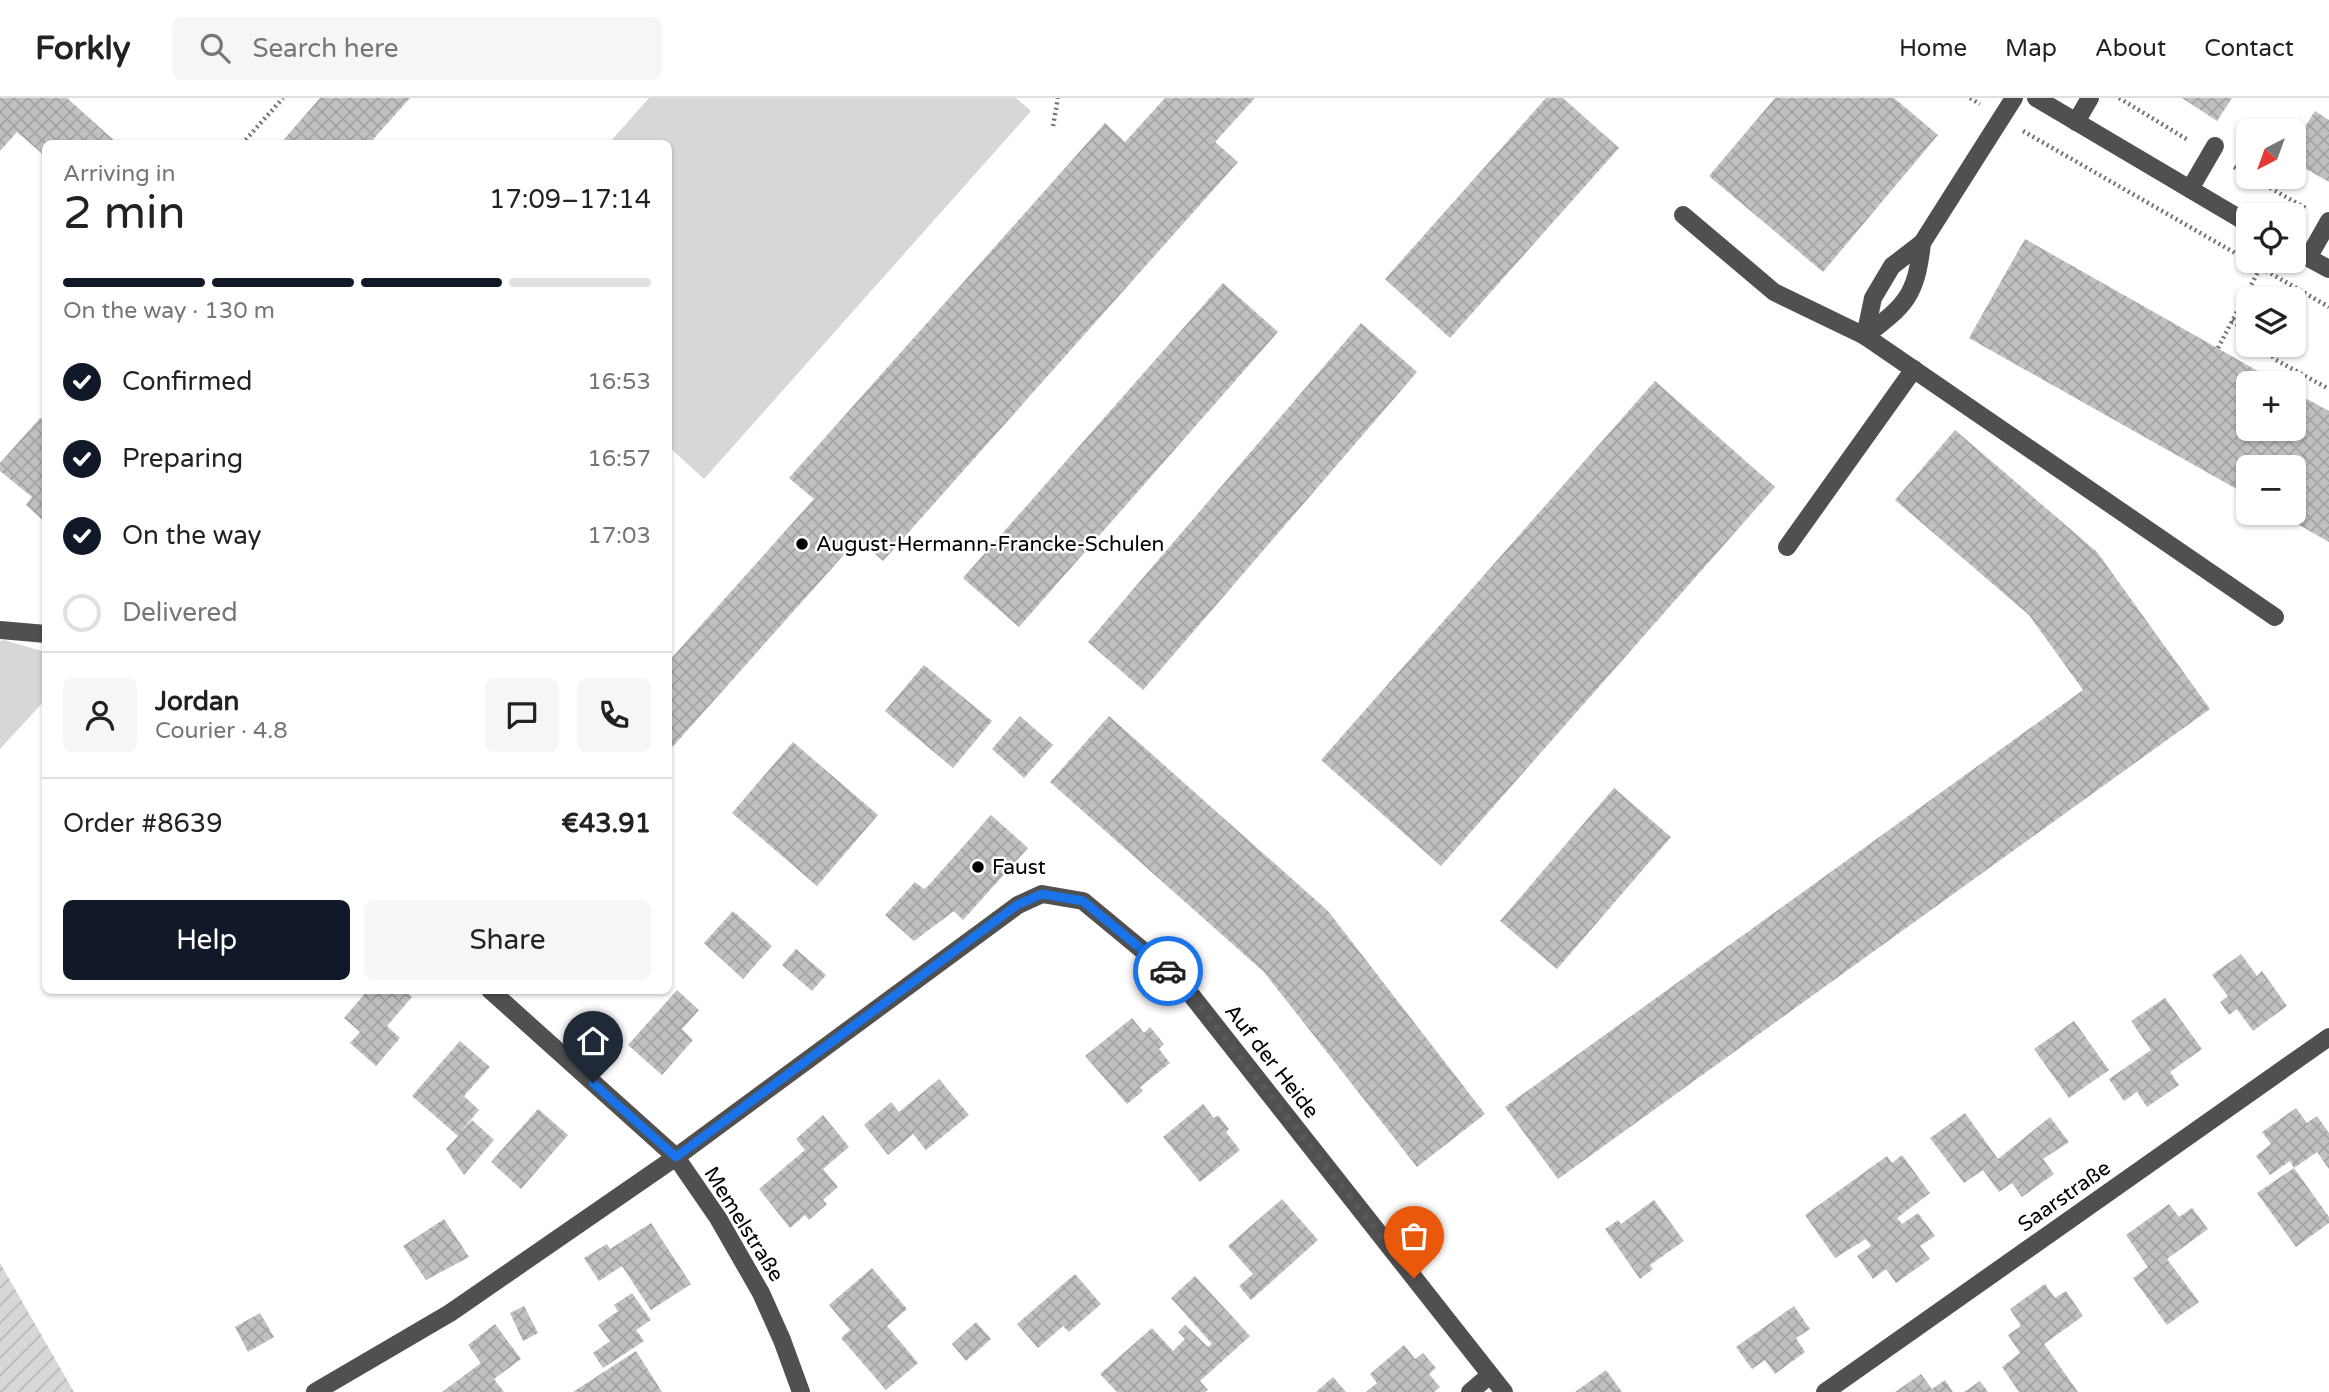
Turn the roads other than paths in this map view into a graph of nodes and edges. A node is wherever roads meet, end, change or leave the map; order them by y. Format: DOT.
graph roads {
  1 [pos="2014,98"];
  2 [pos="2036,98"];
  3 [pos="2090,98"];
  4 [pos="2076,122"];
  5 [pos="2212,150"];
  6 [pos="2190,189"];
  7 [pos="1683,215"];
  8 [pos="2236,216"];
  9 [pos="2329,221"];
  10 [pos="1922,243"];
  11 [pos="2306,248"];
  12 [pos="2306,257"];
  13 [pos="2329,269"];
  14 [pos="1865,336"];
  15 [pos="1914,369"];
  16 [pos="1787,547"];
  17 [pos="2275,617"];
  18 [pos="0,630"];
  19 [pos="42,634"];
  20 [pos="494,994"];
  21 [pos="2329,1037"];
  22 [pos="676,1157"];
  23 [pos="1490,1375"];
  24 [pos="315,1392"];
  25 [pos="801,1392"];
  26 [pos="1470,1392"];
  27 [pos="1504,1392"];
  28 [pos="1825,1392"];
  1 -- 10 [label="street"];
  2 -- 4 [label="street"];
  3 -- 4 [label="street"];
  4 -- 6 [label="street"];
  5 -- 6 [label="street"];
  6 -- 8 [label="street"];
  7 -- 14 [label="street"];
  9 -- 11 [label="street"];
  10 -- 14 [label="street"];
  10 -- 14 [label="street"];
  12 -- 13 [label="street"];
  14 -- 15 [label="street"];
  15 -- 16 [label="street"];
  15 -- 17 [label="street"];
  18 -- 19 [label="street"];
  20 -- 22 [label="street, Memelstraße"];
  21 -- 28 [label="street, Saarstraße"];
  22 -- 23 [label="street, Auf der Heide"];
  22 -- 24 [label="street, Auf der Heide"];
  22 -- 25 [label="street, Memelstraße"];
  23 -- 26 [label="street"];
  23 -- 27 [label="street, Auf der Heide"];
}
